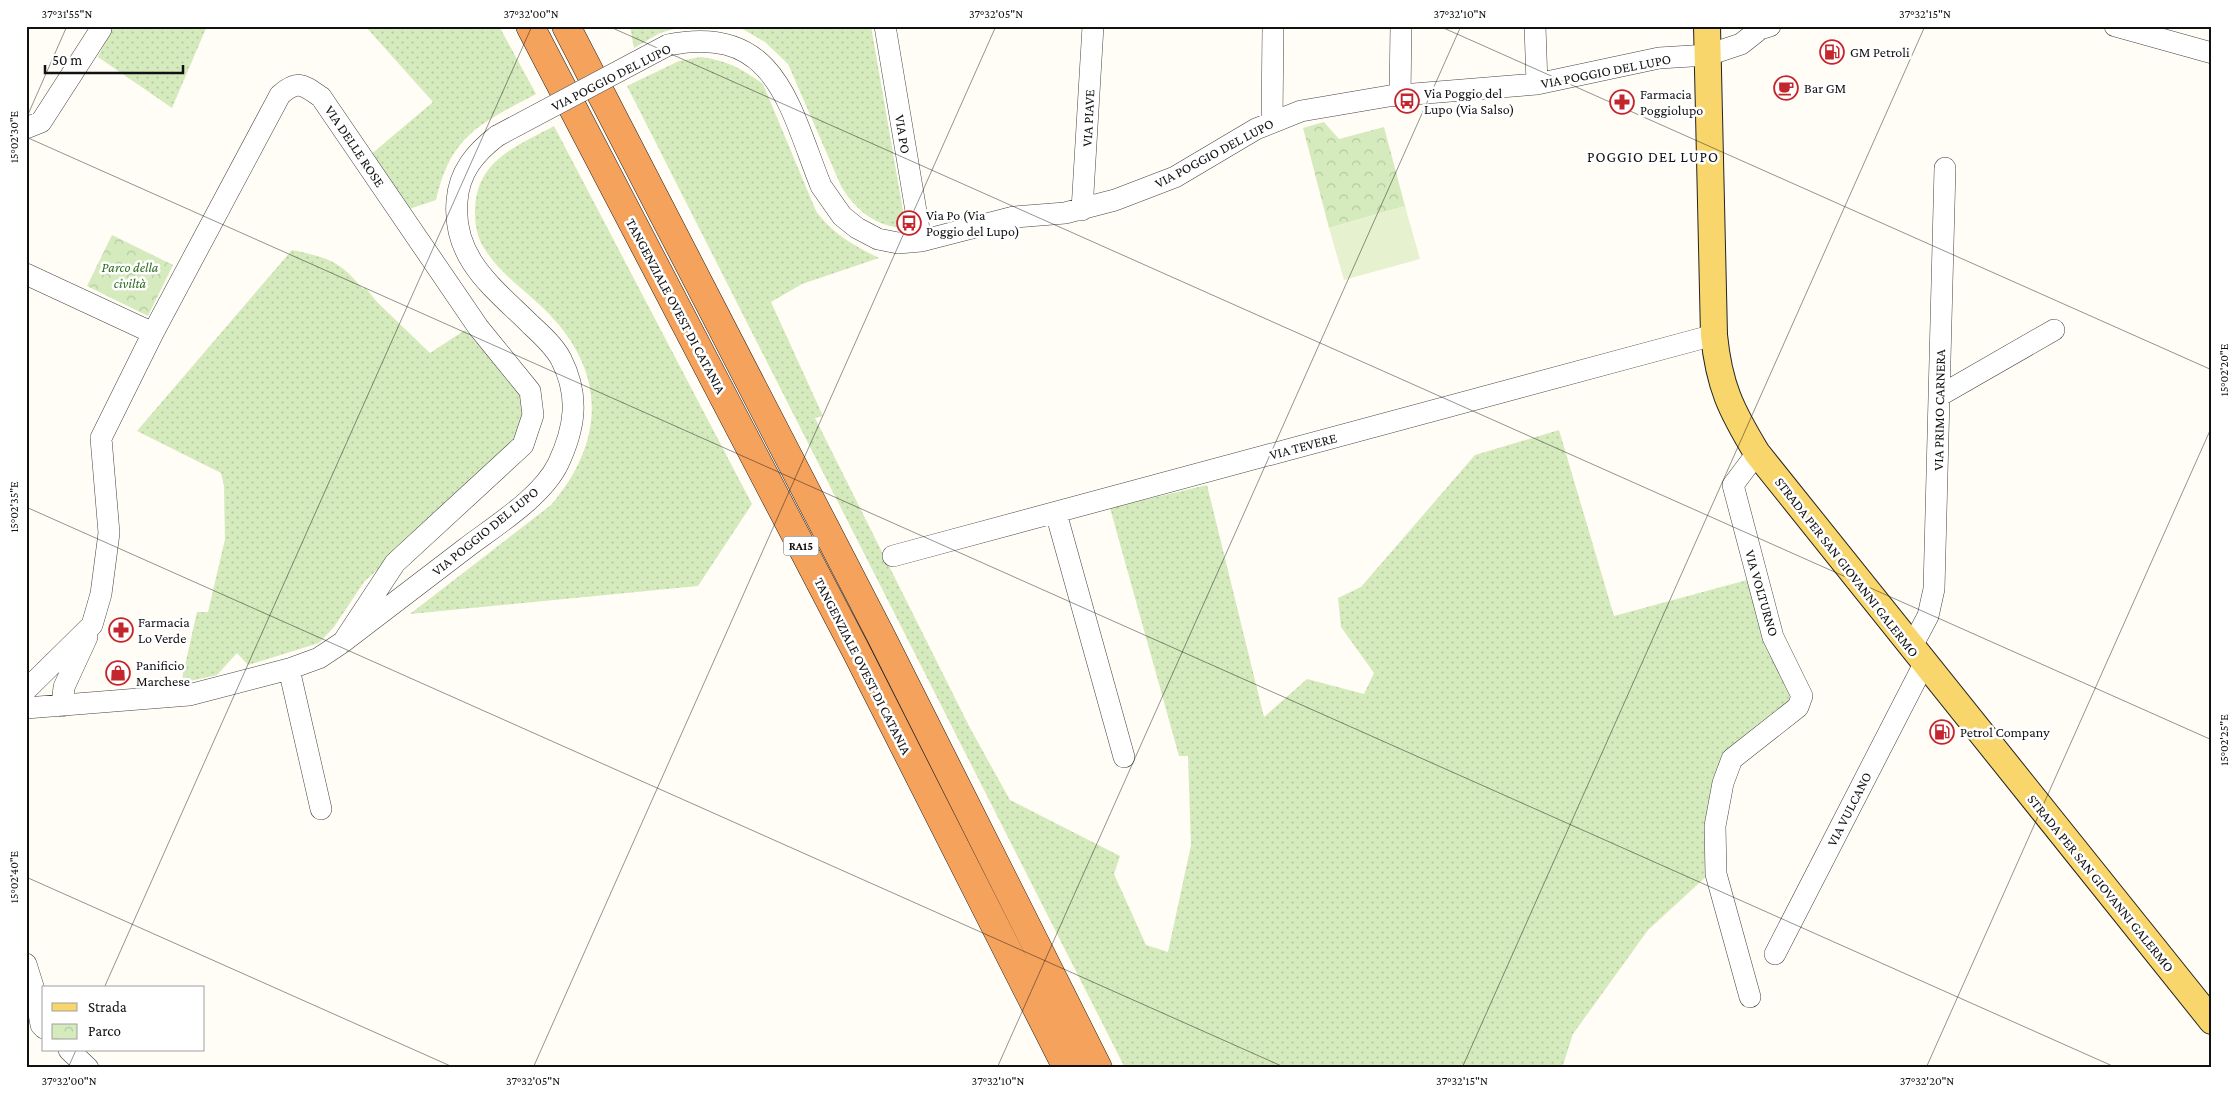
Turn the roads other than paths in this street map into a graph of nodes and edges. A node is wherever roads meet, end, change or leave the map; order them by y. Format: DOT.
graph roads {
  1 [pos="528,26"];
  2 [pos="566,26"];
  3 [pos="576,26"];
  4 [pos="885,26"];
  5 [pos="1094,26"];
  6 [pos="1273,26"];
  7 [pos="1401,26"];
  8 [pos="1535,26"];
  9 [pos="1707,26"];
  10 [pos="1770,26"];
  11 [pos="2118,27"];
  12 [pos="100,29"];
  13 [pos="2212,54"];
  14 [pos="1708,55"];
  15 [pos="1536,84"];
  16 [pos="1400,96"];
  17 [pos="1272,122"];
  18 [pos="26,128"];
  19 [pos="1945,168"];
  20 [pos="639,169"];
  21 [pos="1082,210"];
  22 [pos="921,241"];
  23 [pos="26,274"];
  24 [pos="2054,330"];
  25 [pos="153,333"];
  26 [pos="1714,335"];
  27 [pos="1939,396"];
  28 [pos="1757,453"];
  29 [pos="1056,513"];
  30 [pos="893,556"];
  31 [pos="389,572"];
  32 [pos="413,589"];
  33 [pos="92,625"];
  34 [pos="343,642"];
  35 [pos="1917,656"];
  36 [pos="289,669"];
  37 [pos="26,690"];
  38 [pos="62,706"];
  39 [pos="26,708"];
  40 [pos="1124,757"];
  41 [pos="321,809"];
  42 [pos="1775,954"];
  43 [pos="26,964"];
  44 [pos="1750,998"];
  45 [pos="2212,1021"];
  46 [pos="42,1026"];
  47 [pos="71,1052"];
  48 [pos="88,1068"];
  49 [pos="1067,1068"];
  50 [pos="1098,1068"];
  1 -- 49 [label="highway, TANGENZIALE OVEST DI CATANIA / RA15"];
  2 -- 20 [label="highway, TANGENZIALE OVEST DI CATANIA / RA15"];
  3 -- 20 [label="highway"];
  4 -- 22 [label="street, VIA PO"];
  5 -- 21 [label="street, VIA PIAVE"];
  6 -- 17 [label="street"];
  7 -- 16 [label="street"];
  8 -- 15 [label="street"];
  9 -- 14 [label="main road, STRADA PER SAN GIOVANNI GALERMO"];
  10 -- 14 [label="street, VIA POGGIO DEL LUPO"];
  11 -- 13 [label="street"];
  12 -- 18 [label="street"];
  14 -- 15 [label="street, VIA POGGIO DEL LUPO"];
  14 -- 26 [label="main road, STRADA PER SAN GIOVANNI GALERMO"];
  15 -- 16 [label="street, VIA POGGIO DEL LUPO"];
  16 -- 17 [label="street, VIA POGGIO DEL LUPO"];
  17 -- 21 [label="street, VIA POGGIO DEL LUPO"];
  19 -- 27 [label="street, VIA PRIMO CARNERA"];
  20 -- 50 [label="highway, TANGENZIALE OVEST DI CATANIA / RA15"];
  21 -- 22 [label="street, VIA POGGIO DEL LUPO"];
  22 -- 32 [label="street, VIA POGGIO DEL LUPO, bridge"];
  23 -- 25 [label="street"];
  24 -- 27 [label="street"];
  25 -- 31 [label="street, VIA DELLE ROSE"];
  25 -- 33 [label="street, VIA DELLE ROSE"];
  26 -- 28 [label="main road, STRADA PER SAN GIOVANNI GALERMO"];
  26 -- 29 [label="street, VIA TEVERE"];
  27 -- 35 [label="street, VIA PRIMO CARNERA"];
  28 -- 35 [label="main road, STRADA PER SAN GIOVANNI GALERMO"];
  28 -- 44 [label="street, VIA VOLTURNO"];
  29 -- 30 [label="street, VIA TEVERE"];
  29 -- 40 [label="street"];
  31 -- 32 [label="street"];
  31 -- 34 [label="street, VIA DELLE ROSE"];
  32 -- 34 [label="street, VIA POGGIO DEL LUPO"];
  33 -- 37 [label="street, VIA DELLE ROSE"];
  33 -- 38 [label="street"];
  34 -- 36 [label="street, VIA POGGIO DEL LUPO"];
  35 -- 42 [label="street, VIA VULCANO"];
  35 -- 45 [label="main road, STRADA PER SAN GIOVANNI GALERMO"];
  36 -- 38 [label="street, VIA POGGIO DEL LUPO"];
  36 -- 41 [label="street"];
  38 -- 39 [label="street, VIA POGGIO DEL LUPO"];
  43 -- 46 [label="street"];
  47 -- 48 [label="street"];
}
